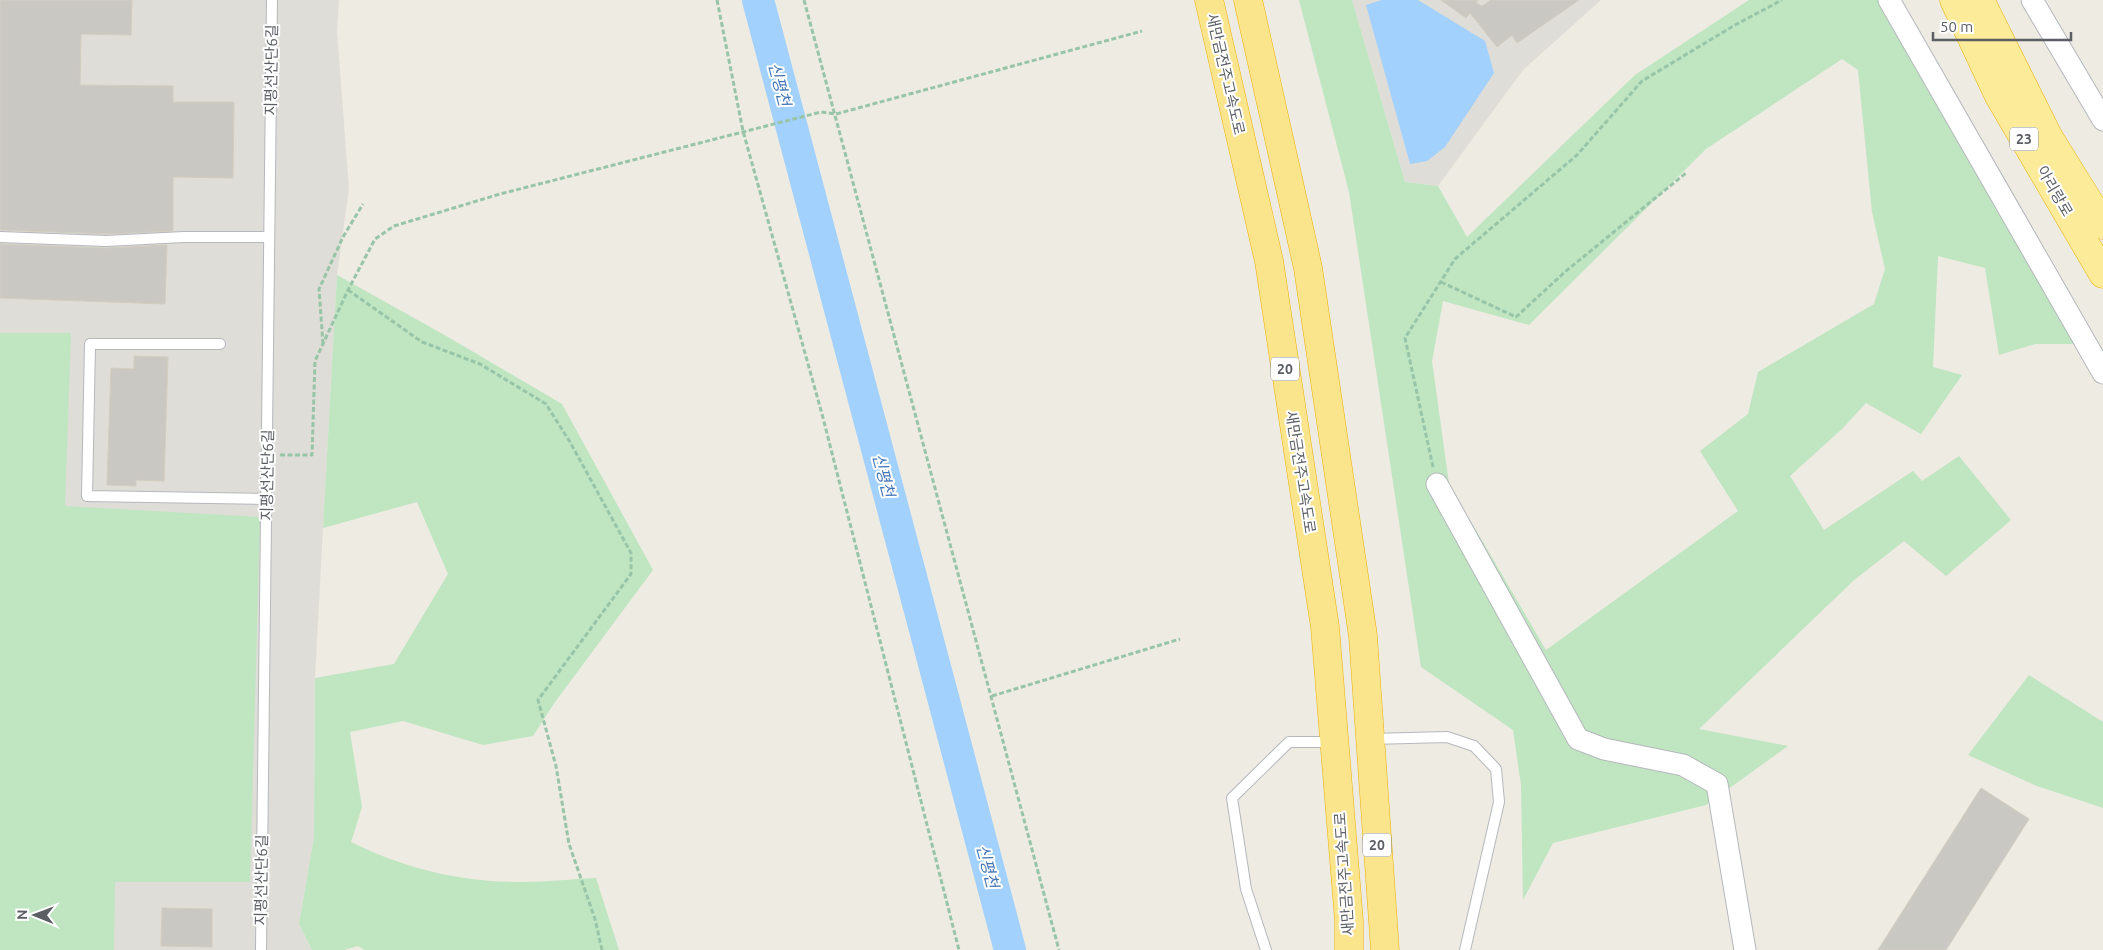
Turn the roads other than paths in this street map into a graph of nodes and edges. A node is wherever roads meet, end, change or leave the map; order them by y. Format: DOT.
graph roads {
  1 [pos="272,0"];
  2 [pos="1209,0"];
  3 [pos="1248,0"];
  4 [pos="1889,0"];
  5 [pos="1954,0"];
  6 [pos="1980,0"];
  7 [pos="2032,0"];
  8 [pos="2103,120"];
  9 [pos="2103,225"];
  10 [pos="0,237"];
  11 [pos="270,237"];
  12 [pos="2103,274"];
  13 [pos="220,344"];
  14 [pos="2103,373"];
  15 [pos="1437,484"];
  16 [pos="266,499"];
  17 [pos="1370,739"];
  18 [pos="1334,742"];
  19 [pos="260,950"];
  20 [pos="1266,950"];
  21 [pos="1349,950"];
  22 [pos="1385,950"];
  23 [pos="1465,950"];
  24 [pos="1745,950"];
  1 -- 11 [label="lane, 지평선산단6길"];
  2 -- 18 [label="highway, 새만금전주고속도로 / 20"];
  3 -- 17 [label="highway, 20"];
  4 -- 14 [label="street"];
  5 -- 12 [label="highway, 아리랑로 / 23"];
  6 -- 9 [label="highway, 아리랑로 / 23"];
  7 -- 8 [label="street"];
  10 -- 11 [label="lane"];
  11 -- 16 [label="lane, 지평선산단6길"];
  13 -- 16 [label="lane"];
  15 -- 24 [label="street"];
  16 -- 19 [label="lane, 지평선산단6길"];
  17 -- 22 [label="highway, 20"];
  17 -- 23 [label="lane"];
  18 -- 20 [label="lane"];
  18 -- 21 [label="highway, 새만금전주고속도로 / 20"];
}
